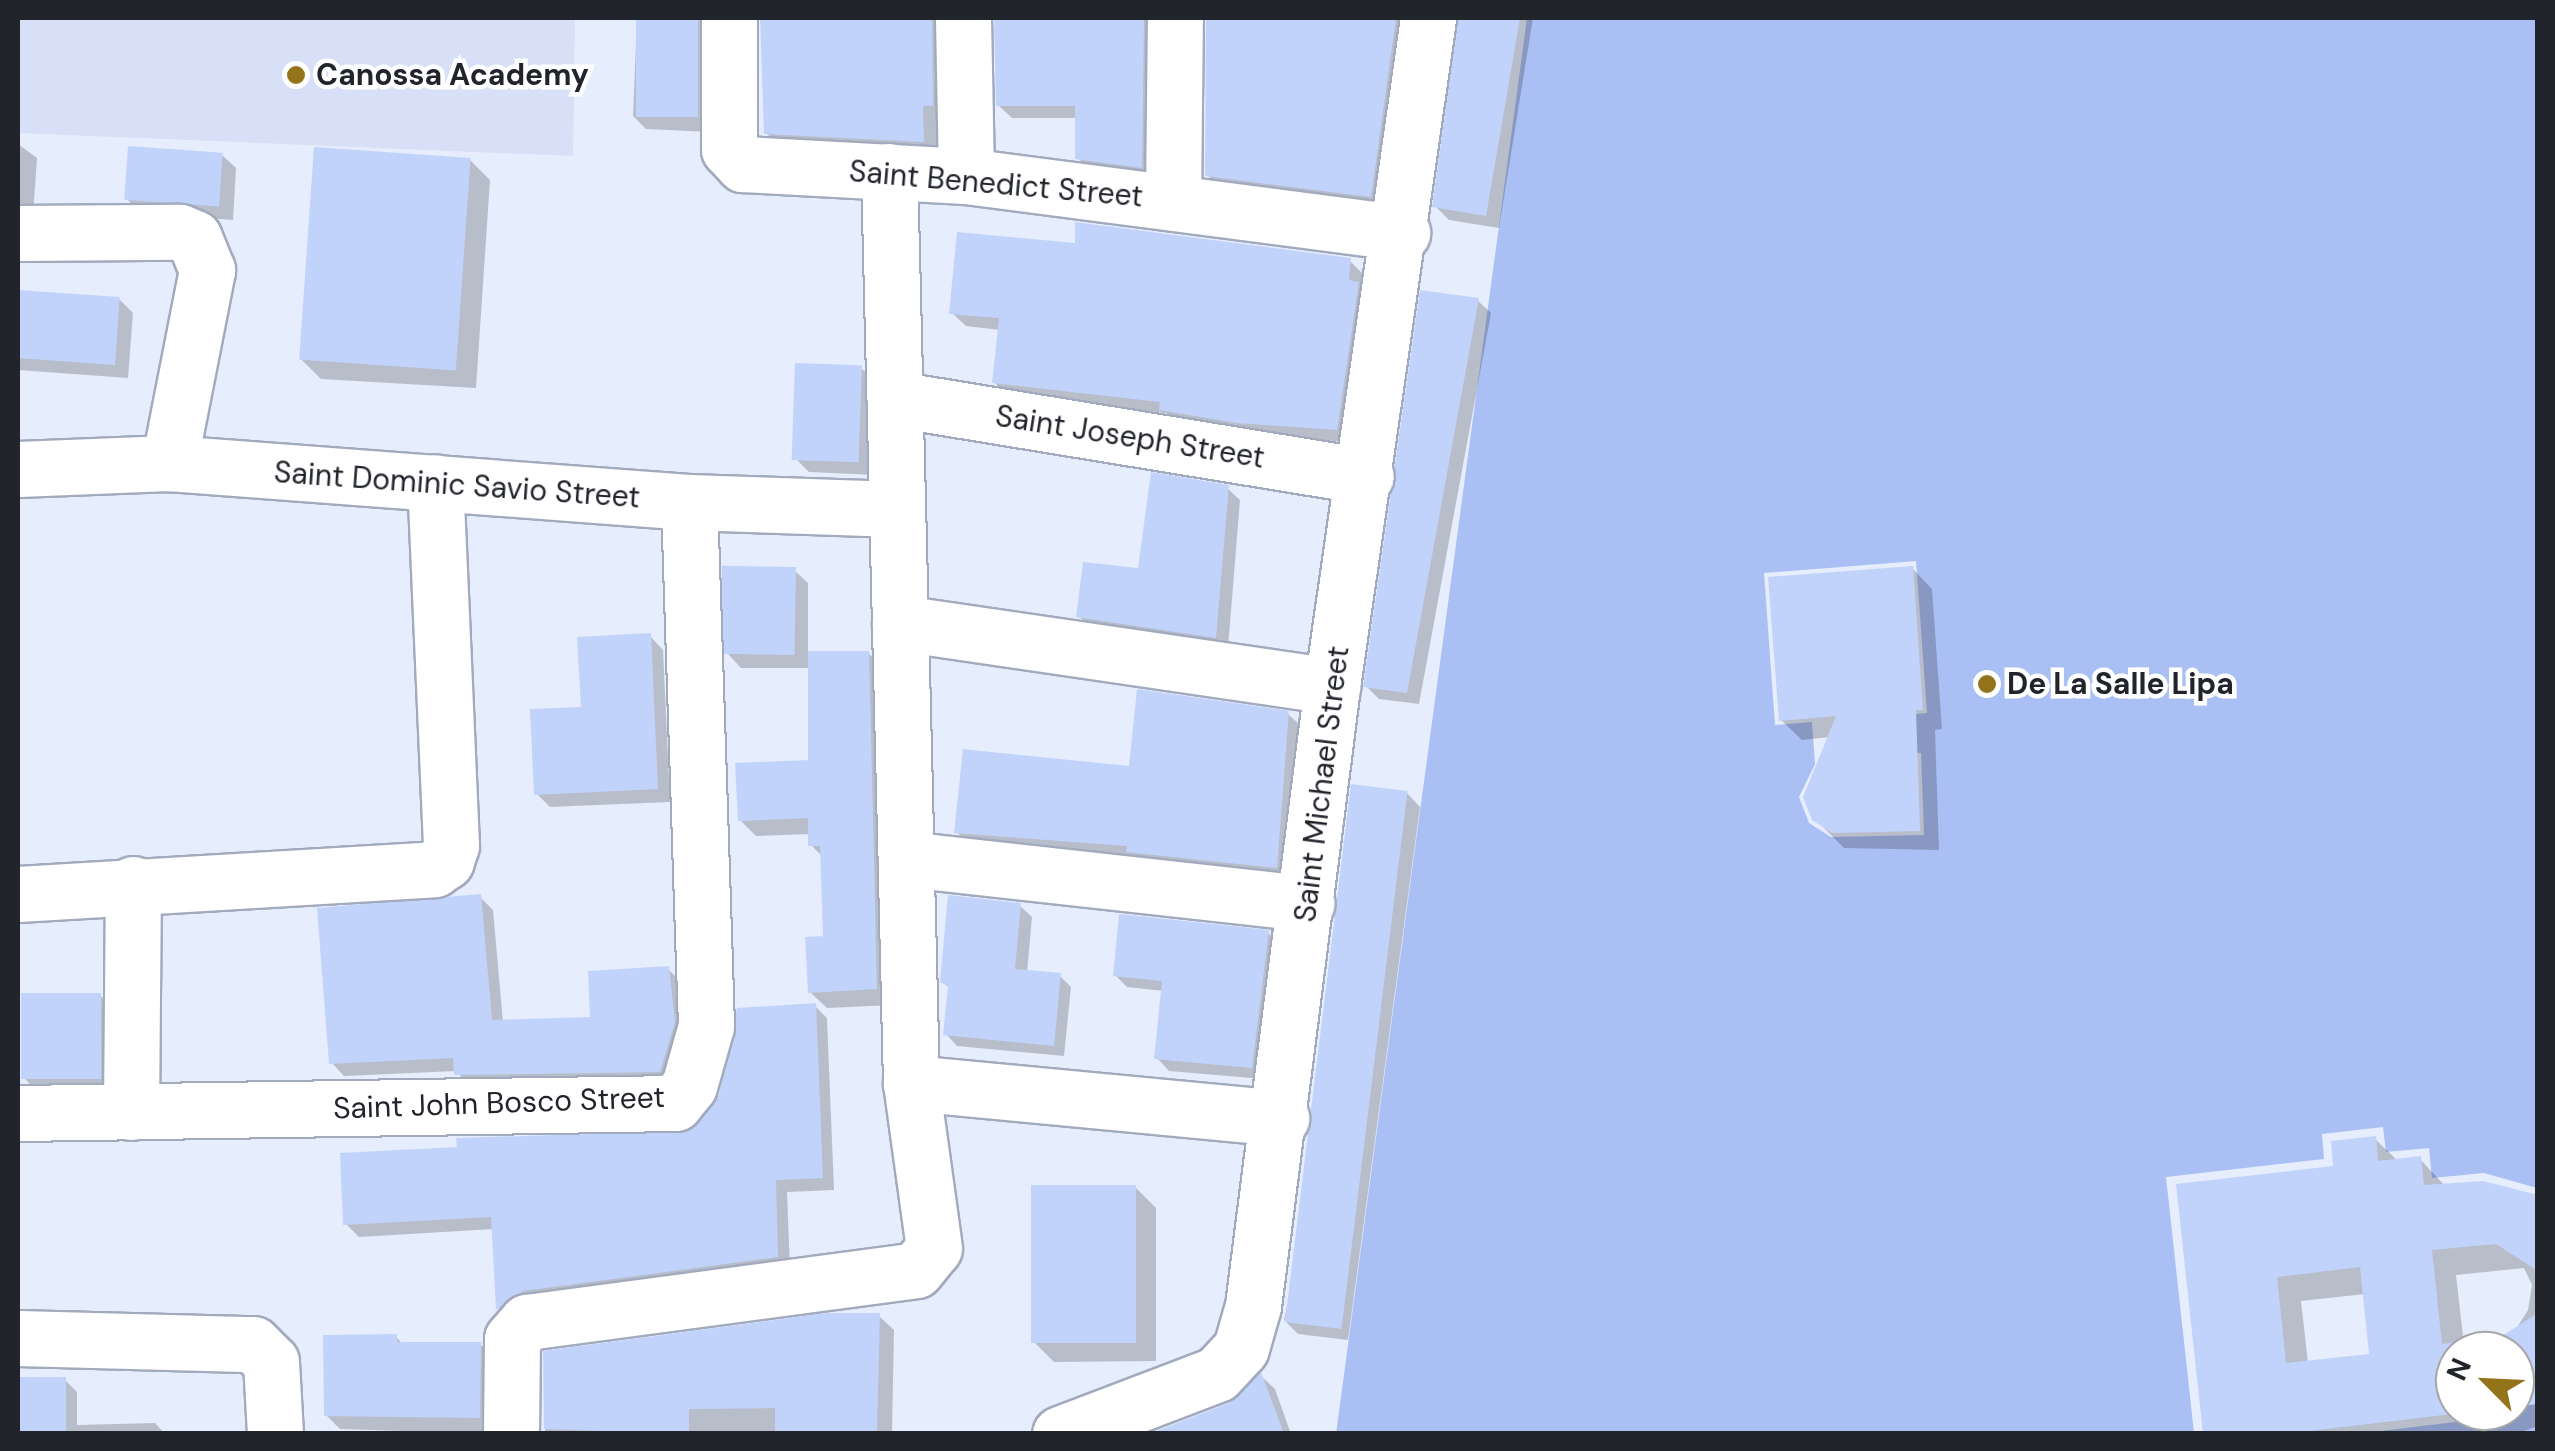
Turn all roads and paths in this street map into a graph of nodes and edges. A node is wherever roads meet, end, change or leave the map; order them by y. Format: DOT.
graph roads {
  1 [pos="729,18"];
  2 [pos="964,18"];
  3 [pos="1175,18"];
  4 [pos="1428,18"];
  5 [pos="889,171"];
  6 [pos="966,176"];
  7 [pos="1174,201"];
  8 [pos="1402,232"];
  9 [pos="18,233"];
  10 [pos="895,398"];
  11 [pos="169,463"];
  12 [pos="18,469"];
  13 [pos="1366,476"];
  14 [pos="434,482"];
  15 [pos="690,502"];
  16 [pos="898,509"];
  17 [pos="900,623"];
  18 [pos="1332,686"];
  19 [pos="906,858"];
  20 [pos="133,884"];
  21 [pos="18,894"];
  22 [pos="1307,902"];
  23 [pos="911,1084"];
  24 [pos="131,1112"];
  25 [pos="18,1113"];
  26 [pos="1281,1118"];
  27 [pos="18,1338"];
  28 [pos="274,1434"];
  29 [pos="511,1434"];
  30 [pos="1060,1434"];
  1 -- 5 [label="street, Saint Benedict Street"];
  2 -- 6 [label="street"];
  3 -- 7 [label="street"];
  4 -- 8 [label="street, Saint Michael Street"];
  5 -- 6 [label="street, Saint Benedict Street"];
  5 -- 10 [label="street"];
  6 -- 7 [label="street, Saint Benedict Street"];
  7 -- 8 [label="street, Saint Benedict Street"];
  8 -- 13 [label="street, Saint Michael Street"];
  9 -- 11 [label="street"];
  10 -- 13 [label="street, Saint Joseph Street"];
  10 -- 16 [label="street"];
  11 -- 12 [label="street, Saint Dominic Savio Street"];
  11 -- 14 [label="street, Saint Dominic Savio Street"];
  13 -- 18 [label="street, Saint Michael Street"];
  14 -- 15 [label="street, Saint Dominic Savio Street"];
  14 -- 20 [label="street"];
  15 -- 16 [label="street, Saint Dominic Savio Street"];
  15 -- 24 [label="street, Saint John Bosco Street"];
  16 -- 17 [label="street"];
  17 -- 18 [label="street"];
  17 -- 19 [label="street"];
  18 -- 22 [label="street, Saint Michael Street"];
  19 -- 22 [label="street"];
  19 -- 23 [label="street"];
  20 -- 21 [label="street"];
  20 -- 24 [label="street"];
  22 -- 26 [label="street, Saint Michael Street"];
  23 -- 26 [label="street"];
  23 -- 29 [label="street"];
  24 -- 25 [label="street, Saint John Bosco Street"];
  26 -- 30 [label="street, Saint Michael Street"];
  27 -- 28 [label="street"];
}
